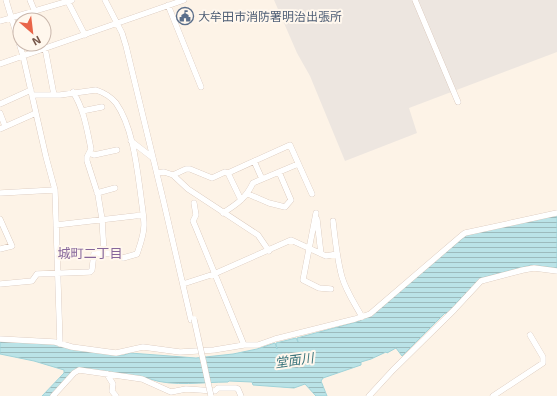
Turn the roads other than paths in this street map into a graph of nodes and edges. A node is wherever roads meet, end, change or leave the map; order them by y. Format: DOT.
graph roads {
  1 [pos="6,0"];
  2 [pos="30,0"];
  3 [pos="105,0"];
  4 [pos="109,0"];
  5 [pos="184,0"];
  6 [pos="415,0"];
  7 [pos="69,1"];
  8 [pos="168,5"];
  9 [pos="35,12"];
  10 [pos="12,18"];
  11 [pos="0,21"];
  12 [pos="119,23"];
  13 [pos="85,35"];
  14 [pos="52,46"];
  15 [pos="22,52"];
  16 [pos="34,52"];
  17 [pos="46,52"];
  18 [pos="23,56"];
  19 [pos="0,64"];
  20 [pos="201,87"];
  21 [pos="73,92"];
  22 [pos="32,93"];
  23 [pos="54,95"];
  24 [pos="458,102"];
  25 [pos="0,104"];
  26 [pos="102,107"];
  27 [pos="82,111"];
  28 [pos="0,113"];
  29 [pos="36,113"];
  30 [pos="3,128"];
  31 [pos="131,141"];
  32 [pos="117,150"];
  33 [pos="89,153"];
  34 [pos="155,158"];
  35 [pos="254,161"];
  36 [pos="298,164"];
  37 [pos="279,172"];
  38 [pos="159,173"];
  39 [pos="228,173"];
  40 [pos="172,175"];
  41 [pos="262,179"];
  42 [pos="115,188"];
  43 [pos="55,190"];
  44 [pos="0,193"];
  45 [pos="97,193"];
  46 [pos="248,194"];
  47 [pos="312,194"];
  48 [pos="241,200"];
  49 [pos="194,203"];
  50 [pos="223,212"];
  51 [pos="557,213"];
  52 [pos="143,215"];
  53 [pos="0,219"];
  54 [pos="102,219"];
  55 [pos="333,221"];
  56 [pos="56,225"];
  57 [pos="0,249"];
  58 [pos="309,249"];
  59 [pos="269,251"];
  60 [pos="104,253"];
  61 [pos="321,254"];
  62 [pos="337,254"];
  63 [pos="557,271"];
  64 [pos="58,274"];
  65 [pos="214,274"];
  66 [pos="184,283"];
  67 [pos="0,284"];
  68 [pos="331,289"];
  69 [pos="362,317"];
  70 [pos="192,319"];
  71 [pos="530,335"];
  72 [pos="0,339"];
  73 [pos="60,344"];
  74 [pos="244,345"];
  75 [pos="108,374"];
  76 [pos="203,393"];
  77 [pos="214,394"];
  78 [pos="53,396"];
  79 [pos="116,396"];
  80 [pos="208,396"];
  81 [pos="241,396"];
  82 [pos="369,396"];
  83 [pos="493,396"];
  1 -- 10 [label="street"];
  2 -- 9 [label="street"];
  3 -- 12 [label="street"];
  4 -- 12 [label="street"];
  5 -- 8 [label="street"];
  6 -- 24 [label="street"];
  7 -- 9 [label="street"];
  7 -- 13 [label="street"];
  8 -- 12 [label="street"];
  8 -- 20 [label="street"];
  10 -- 11 [label="street"];
  12 -- 13 [label="street"];
  12 -- 34 [label="street"];
  13 -- 14 [label="street"];
  15 -- 18 [label="street"];
  16 -- 18 [label="street"];
  17 -- 23 [label="street"];
  18 -- 19 [label="street"];
  18 -- 22 [label="street"];
  21 -- 23 [label="street"];
  21 -- 27 [label="street"];
  21 -- 31 [label="street"];
  22 -- 23 [label="street"];
  22 -- 25 [label="street"];
  22 -- 29 [label="street"];
  26 -- 27 [label="street"];
  27 -- 33 [label="street"];
  28 -- 30 [label="street"];
  29 -- 30 [label="street"];
  29 -- 43 [label="street"];
  31 -- 34 [label="street"];
  31 -- 52 [label="street"];
  32 -- 33 [label="street"];
  33 -- 45 [label="street"];
  34 -- 38 [label="street"];
  35 -- 36 [label="street"];
  35 -- 39 [label="street"];
  35 -- 41 [label="street"];
  36 -- 37 [label="street"];
  36 -- 47 [label="street"];
  37 -- 41 [label="street"];
  37 -- 46 [label="street"];
  38 -- 40 [label="street"];
  38 -- 66 [label="street"];
  39 -- 40 [label="street"];
  39 -- 48 [label="street"];
  40 -- 50 [label="street"];
  41 -- 46 [label="street"];
  42 -- 45 [label="street"];
  43 -- 44 [label="street"];
  43 -- 56 [label="street"];
  45 -- 54 [label="street"];
  46 -- 48 [label="street"];
  48 -- 50 [label="street"];
  49 -- 65 [label="street"];
  50 -- 59 [label="street"];
  51 -- 69 [label="street"];
  52 -- 54 [label="street"];
  52 -- 60 [label="street"];
  53 -- 57 [label="street"];
  54 -- 56 [label="street"];
  54 -- 60 [label="street"];
  55 -- 62 [label="street"];
  56 -- 64 [label="street"];
  58 -- 59 [label="street"];
  58 -- 61 [label="street"];
  58 -- 61 [label="street"];
  58 -- 68 [label="street"];
  59 -- 65 [label="street"];
  60 -- 64 [label="street"];
  61 -- 62 [label="street"];
  62 -- 69 [label="street"];
  63 -- 82 [label="street"];
  64 -- 67 [label="street"];
  64 -- 73 [label="street"];
  65 -- 66 [label="street"];
  65 -- 74 [label="street"];
  66 -- 70 [label="street"];
  69 -- 74 [label="street"];
  70 -- 77 [label="street, bridge"];
  70 -- 80 [label="street, bridge"];
  71 -- 83 [label="street"];
  72 -- 73 [label="street"];
  73 -- 74 [label="street"];
  75 -- 76 [label="street"];
  75 -- 78 [label="street"];
  75 -- 79 [label="street"];
  76 -- 77 [label="street"];
  77 -- 81 [label="street"];
}
